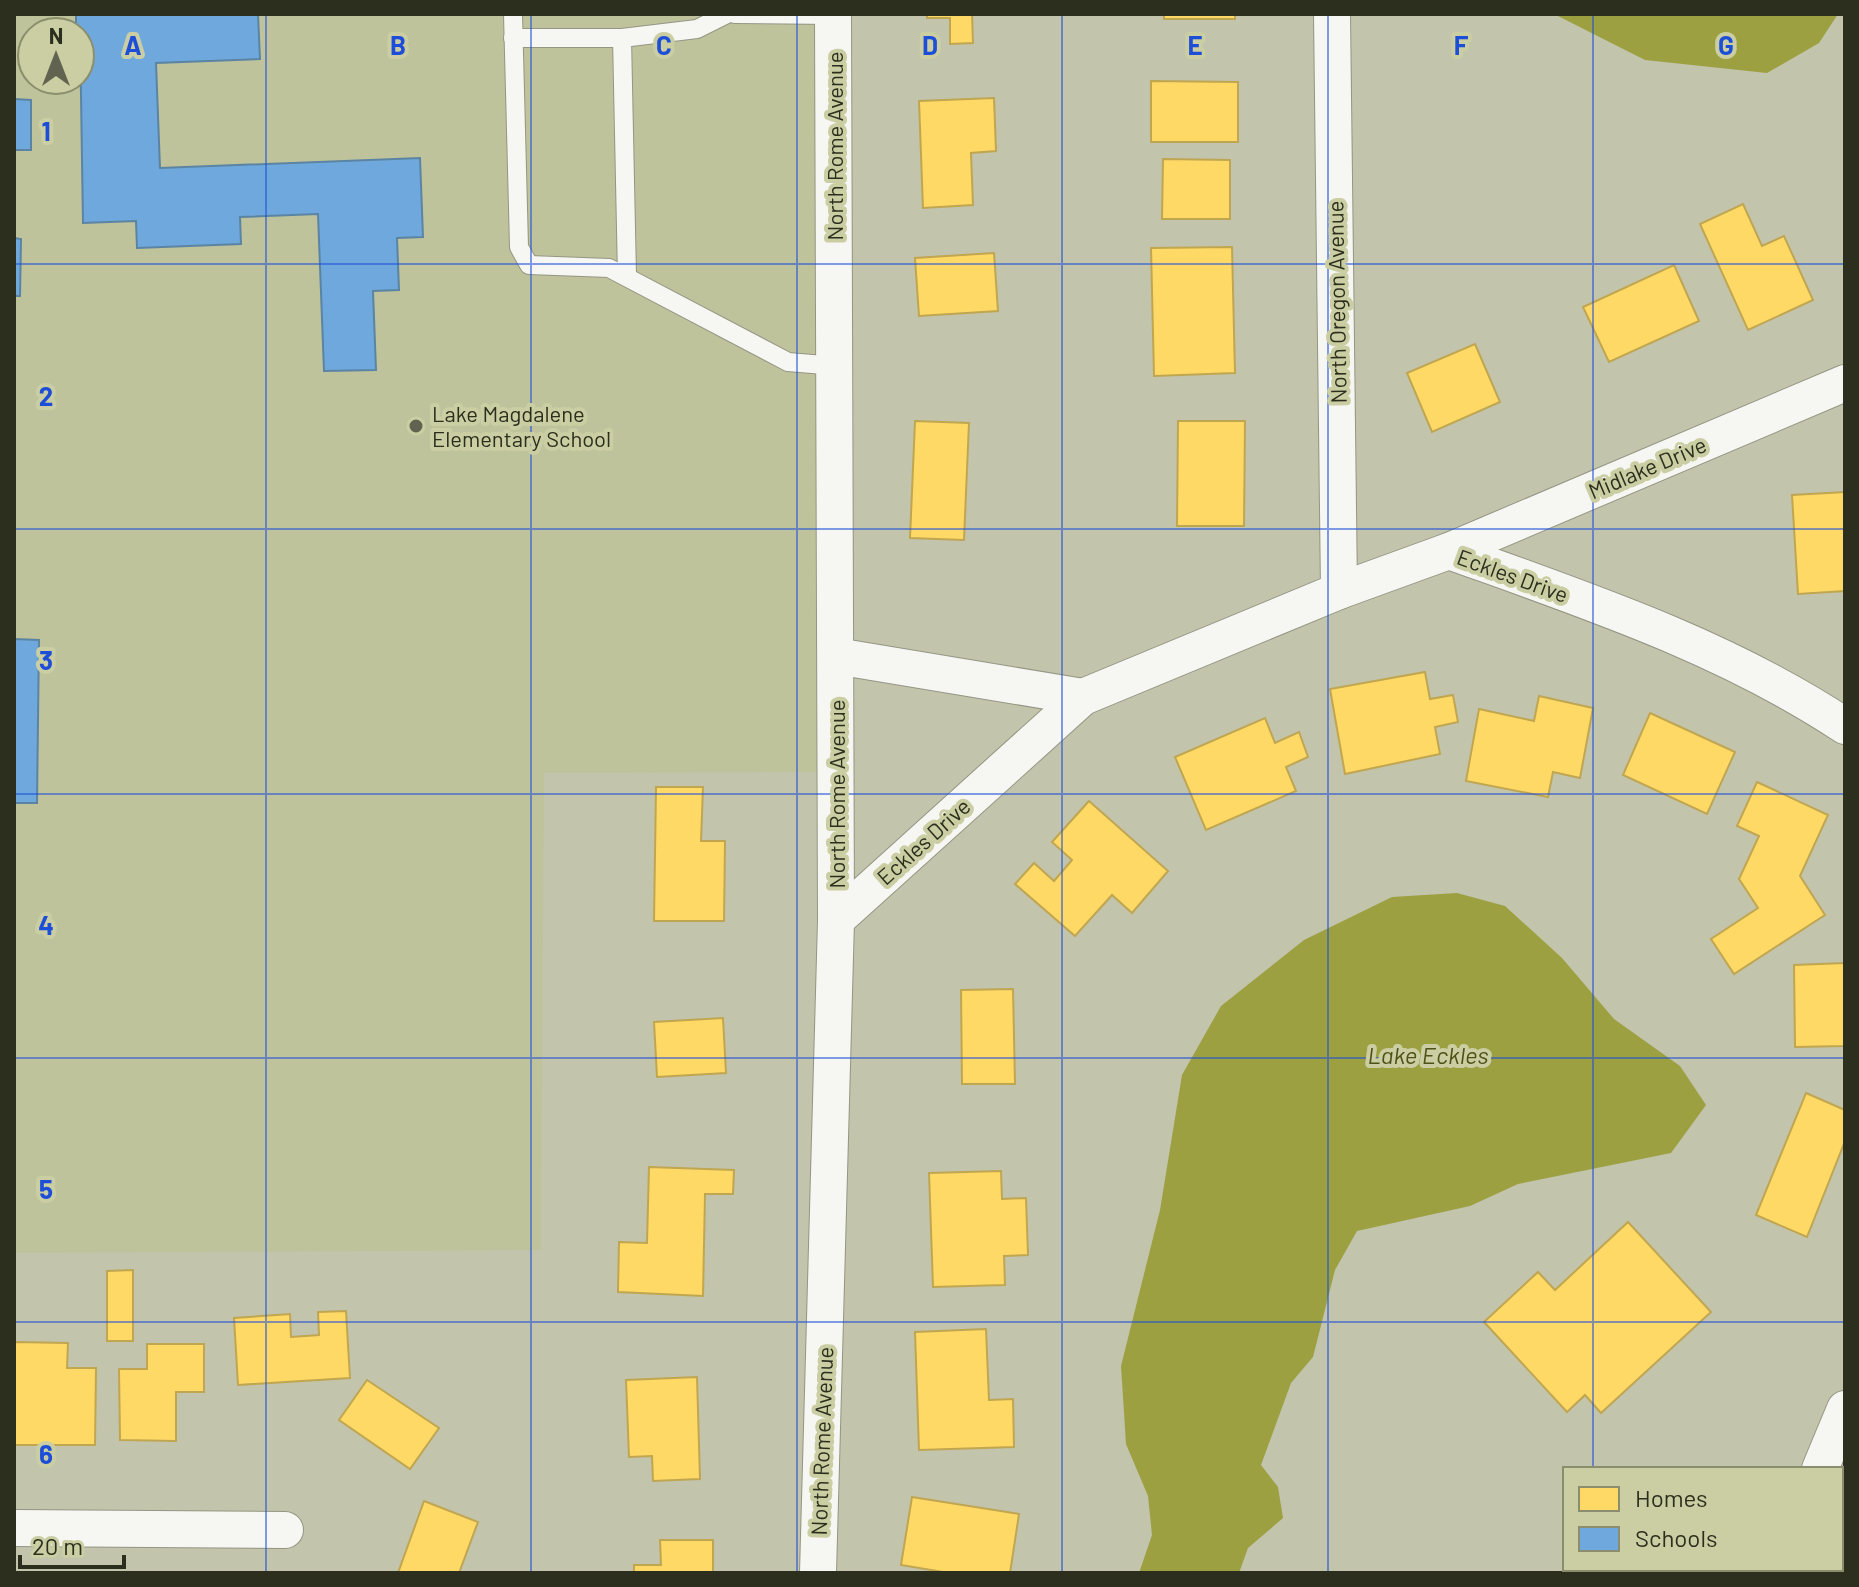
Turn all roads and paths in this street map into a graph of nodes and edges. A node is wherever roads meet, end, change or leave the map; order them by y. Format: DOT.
graph roads {
  1 [pos="513,14"];
  2 [pos="727,14"];
  3 [pos="734,14"];
  4 [pos="833,14"];
  5 [pos="1332,14"];
  6 [pos="513,38"];
  7 [pos="622,38"];
  8 [pos="627,276"];
  9 [pos="836,366"];
  10 [pos="1845,383"];
  11 [pos="1449,551"];
  12 [pos="1339,591"];
  13 [pos="836,656"];
  14 [pos="1083,697"];
  15 [pos="1845,726"];
  16 [pos="836,920"];
  17 [pos="1845,1409"];
  18 [pos="1821,1467"];
  19 [pos="14,1528"];
  20 [pos="285,1530"];
  21 [pos="818,1573"];
  1 -- 6 [label="lane"];
  2 -- 7 [label="lane"];
  3 -- 4 [label="lane"];
  4 -- 9 [label="street, North Rome Avenue"];
  5 -- 12 [label="street, North Oregon Avenue"];
  6 -- 7 [label="lane"];
  6 -- 8 [label="lane"];
  7 -- 8 [label="lane"];
  8 -- 9 [label="lane"];
  9 -- 13 [label="street, North Rome Avenue"];
  10 -- 11 [label="street, Midlake Drive"];
  11 -- 12 [label="street, Eckles Drive"];
  11 -- 15 [label="street, Eckles Drive"];
  12 -- 14 [label="street, Eckles Drive"];
  13 -- 14 [label="street"];
  13 -- 16 [label="street, North Rome Avenue"];
  14 -- 16 [label="street, Eckles Drive"];
  16 -- 21 [label="street, North Rome Avenue"];
  17 -- 18 [label="street"];
  19 -- 20 [label="street"];
}
